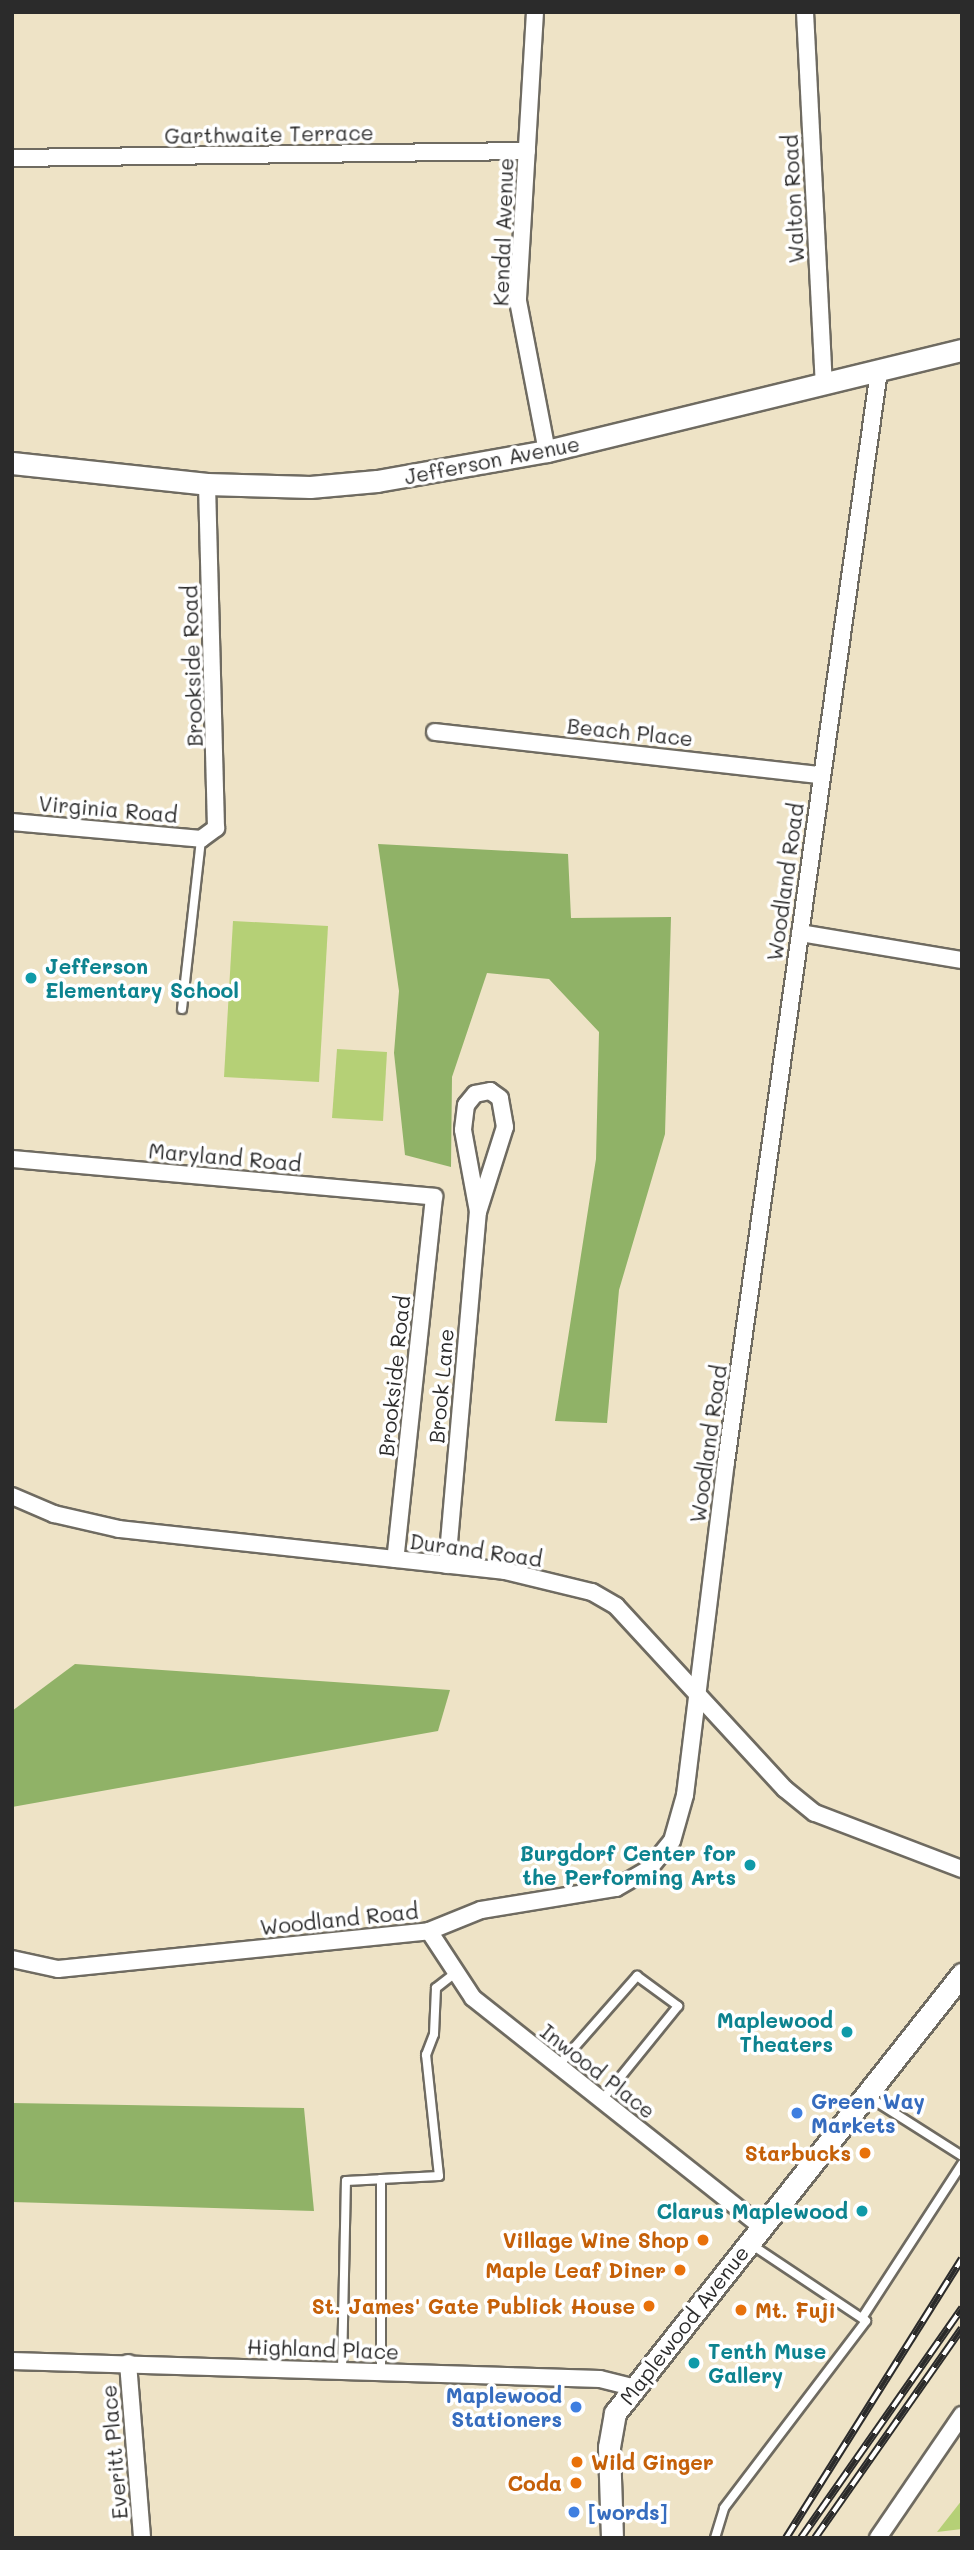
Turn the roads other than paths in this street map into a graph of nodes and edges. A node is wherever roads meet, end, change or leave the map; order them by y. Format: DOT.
graph roads {
  1 [pos="535,12"];
  2 [pos="804,12"];
  3 [pos="527,151"];
  4 [pos="12,159"];
  5 [pos="962,350"];
  6 [pos="879,370"];
  7 [pos="824,383"];
  8 [pos="547,451"];
  9 [pos="12,463"];
  10 [pos="207,484"];
  11 [pos="435,732"];
  12 [pos="820,775"];
  13 [pos="12,822"];
  14 [pos="201,839"];
  15 [pos="800,933"];
  16 [pos="962,960"];
  17 [pos="181,1009"];
  18 [pos="12,1159"];
  19 [pos="434,1197"];
  20 [pos="478,1212"];
  21 [pos="12,1496"];
  22 [pos="395,1559"];
  23 [pos="447,1565"];
  24 [pos="698,1693"];
  25 [pos="962,1869"];
  26 [pos="429,1931"];
  27 [pos="12,1959"];
  28 [pos="454,1974"];
  29 [pos="962,1975"];
  30 [pos="558,2066"];
  31 [pos="866,2095"];
  32 [pos="601,2100"];
  33 [pos="962,2156"];
  34 [pos="962,2164"];
  35 [pos="381,2179"];
  36 [pos="754,2234"];
  37 [pos="862,2318"];
  38 [pos="12,2361"];
  39 [pos="128,2363"];
  40 [pos="342,2370"];
  41 [pos="381,2371"];
  42 [pos="632,2387"];
  43 [pos="962,2415"];
  44 [pos="142,2538"];
  45 [pos="612,2538"];
  46 [pos="715,2538"];
  47 [pos="878,2538"];
  1 -- 3 [label="street, Kendal Avenue"];
  2 -- 7 [label="street, Walton Road"];
  3 -- 4 [label="street, Garthwaite Terrace"];
  3 -- 8 [label="street, Kendal Avenue"];
  5 -- 6 [label="street, Jefferson Avenue"];
  6 -- 7 [label="street, Jefferson Avenue"];
  6 -- 12 [label="street, Woodland Road"];
  7 -- 8 [label="street, Jefferson Avenue"];
  8 -- 10 [label="street, Jefferson Avenue"];
  9 -- 10 [label="street, Jefferson Avenue"];
  10 -- 14 [label="street, Brookside Road"];
  11 -- 12 [label="street, Beach Place"];
  12 -- 15 [label="street, Woodland Road"];
  13 -- 14 [label="street, Virginia Road"];
  14 -- 17 [label="lane"];
  15 -- 16 [label="street"];
  15 -- 24 [label="street, Woodland Road"];
  18 -- 19 [label="street, Maryland Road"];
  19 -- 22 [label="street, Brookside Road"];
  20 -- 20 [label="street, Brook Lane"];
  20 -- 23 [label="street, Brook Lane"];
  21 -- 22 [label="street, Durand Road"];
  22 -- 23 [label="street, Durand Road"];
  23 -- 24 [label="street, Durand Road"];
  24 -- 25 [label="street, Durand Road"];
  24 -- 26 [label="street, Woodland Road"];
  26 -- 27 [label="street, Woodland Road"];
  26 -- 28 [label="street, Inwood Place"];
  28 -- 30 [label="street, Inwood Place"];
  28 -- 35 [label="lane"];
  29 -- 31 [label="street, Maplewood Avenue"];
  30 -- 32 [label="street, Inwood Place"];
  30 -- 32 [label="lane"];
  31 -- 33 [label="lane"];
  31 -- 36 [label="street, Maplewood Avenue"];
  32 -- 36 [label="street, Inwood Place"];
  34 -- 37 [label="lane"];
  35 -- 40 [label="lane"];
  35 -- 41 [label="lane"];
  36 -- 37 [label="lane"];
  36 -- 42 [label="street, Maplewood Avenue"];
  37 -- 46 [label="lane"];
  38 -- 39 [label="street, Highland Place"];
  39 -- 40 [label="street, Highland Place"];
  39 -- 44 [label="street, Everitt Place"];
  40 -- 41 [label="street, Highland Place"];
  41 -- 42 [label="street, Highland Place"];
  42 -- 45 [label="street, Maplewood Avenue"];
  43 -- 47 [label="street"];
}
